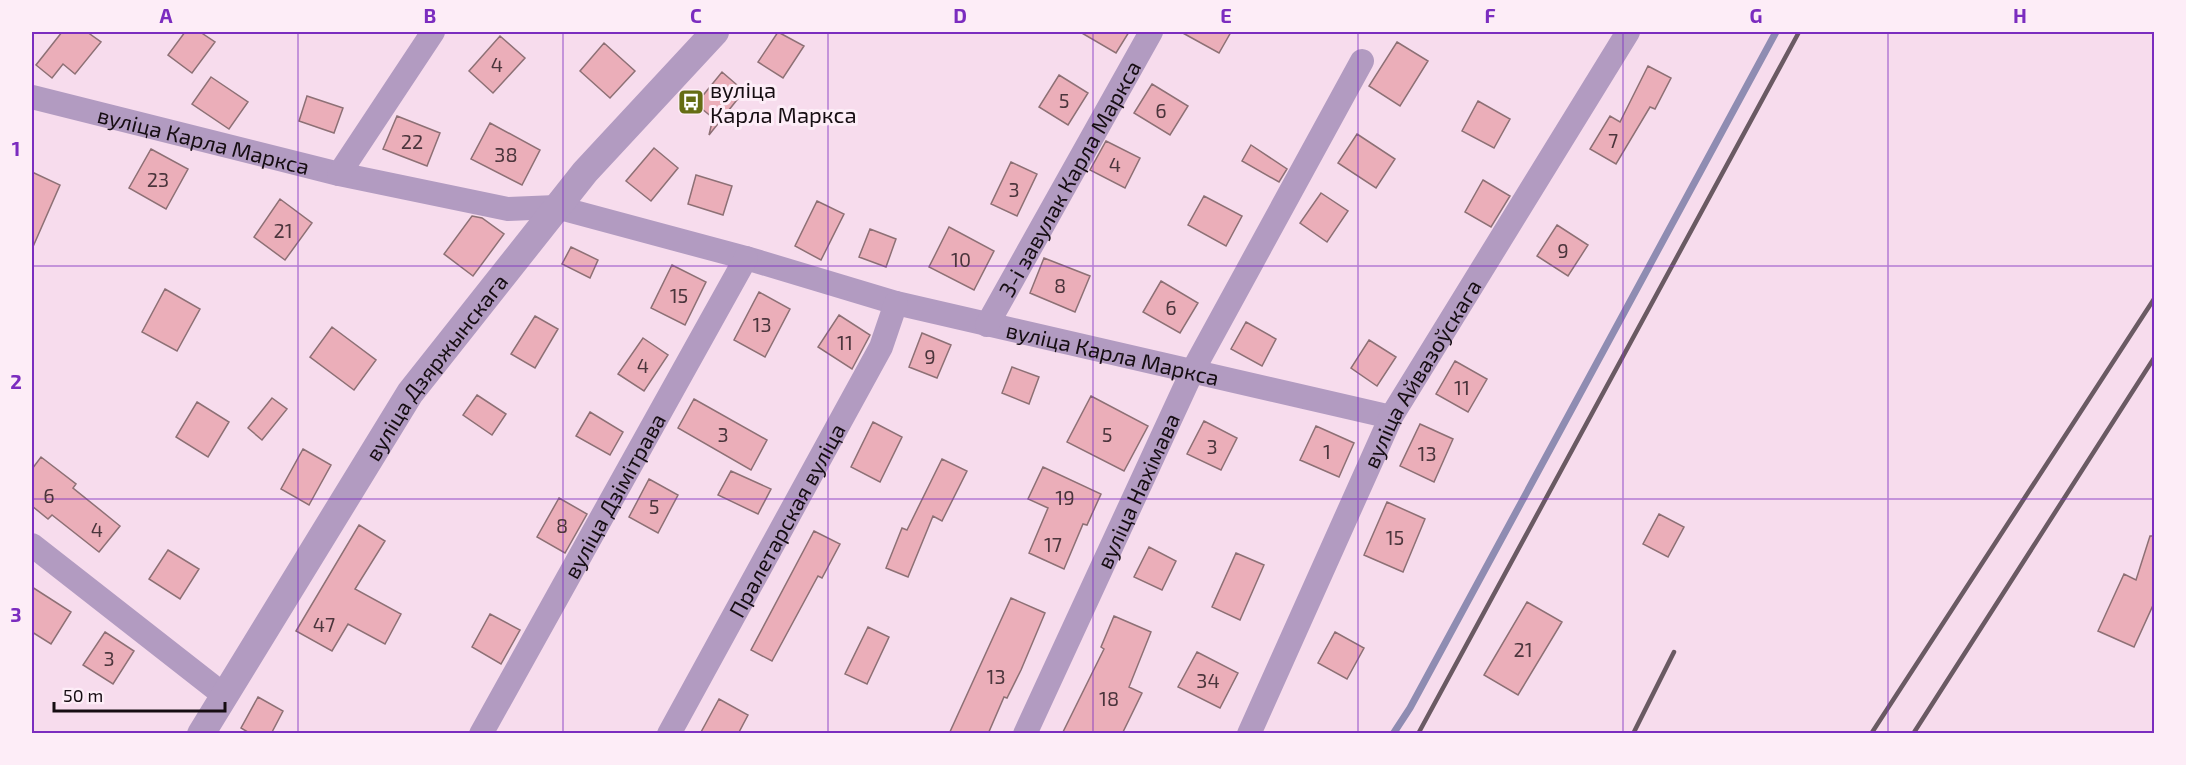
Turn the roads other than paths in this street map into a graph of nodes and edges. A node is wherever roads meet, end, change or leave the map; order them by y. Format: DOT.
graph roads {
  1 [pos="433,32"];
  2 [pos="715,32"];
  3 [pos="1150,32"];
  4 [pos="1628,32"];
  5 [pos="1362,61"];
  6 [pos="32,97"];
  7 [pos="339,174"];
  8 [pos="556,207"];
  9 [pos="746,258"];
  10 [pos="896,303"];
  11 [pos="987,325"];
  12 [pos="1192,372"];
  13 [pos="1390,417"];
  14 [pos="32,545"];
  15 [pos="225,696"];
  16 [pos="201,734"];
  17 [pos="481,734"];
  18 [pos="669,734"];
  19 [pos="1025,734"];
  20 [pos="1249,734"];
  1 -- 7 [label="street"];
  2 -- 8 [label="street, вуліца Дзяржынскага"];
  3 -- 11 [label="street, 3-і завулак Карла Маркса"];
  4 -- 13 [label="street, вуліца Айвазоўскага"];
  5 -- 12 [label="street, вуліца Нахімава"];
  6 -- 7 [label="street, вуліца Карла Маркса"];
  7 -- 8 [label="street, вуліца Карла Маркса"];
  8 -- 9 [label="street, вуліца Карла Маркса"];
  8 -- 15 [label="street, вуліца Дзяржынскага"];
  9 -- 10 [label="street, вуліца Карла Маркса"];
  9 -- 17 [label="street, вуліца Дзімітрава"];
  10 -- 11 [label="street, вуліца Карла Маркса"];
  10 -- 18 [label="street, Пралетарская вуліца"];
  11 -- 12 [label="street, вуліца Карла Маркса"];
  12 -- 13 [label="street, вуліца Карла Маркса"];
  12 -- 19 [label="street, вуліца Нахімава"];
  13 -- 20 [label="street, вуліца Айвазоўскага"];
  14 -- 15 [label="street"];
  15 -- 16 [label="street, вуліца Дзяржынскага"];
}
